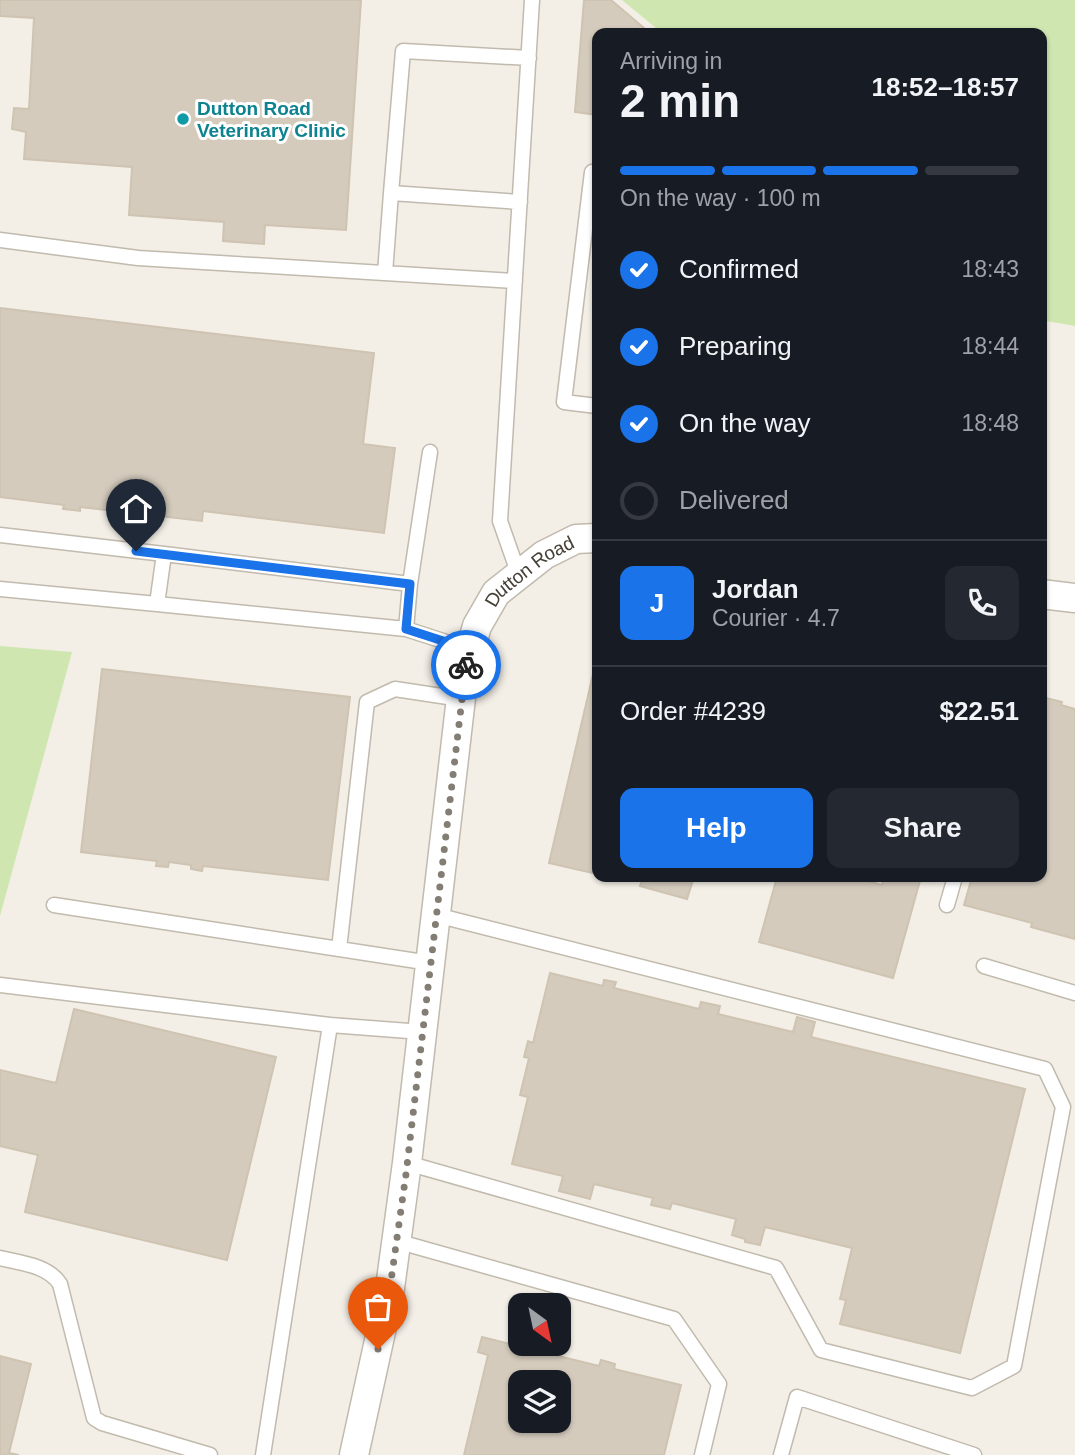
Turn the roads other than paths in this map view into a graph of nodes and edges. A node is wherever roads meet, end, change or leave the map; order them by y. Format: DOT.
graph roads {
  1 [pos="532,0"];
  2 [pos="529,58"];
  3 [pos="592,180"];
  4 [pos="391,193"];
  5 [pos="520,202"];
  6 [pos="0,240"];
  7 [pos="385,273"];
  8 [pos="515,281"];
  9 [pos="592,405"];
  10 [pos="430,452"];
  11 [pos="0,535"];
  12 [pos="592,538"];
  13 [pos="164,554"];
  14 [pos="519,575"];
  15 [pos="410,584"];
  16 [pos="0,589"];
  17 [pos="1047,594"];
  18 [pos="1075,598"];
  19 [pos="157,604"];
  20 [pos="406,629"];
  21 [pos="471,650"];
  22 [pos="461,699"];
  23 [pos="954,882"];
  24 [pos="54,905"];
  25 [pos="947,905"];
  26 [pos="436,915"];
  27 [pos="339,949"];
  28 [pos="430,963"];
  29 [pos="984,966"];
  30 [pos="0,985"];
  31 [pos="1075,993"];
  32 [pos="330,1025"];
  33 [pos="422,1032"];
  34 [pos="407,1163"];
  35 [pos="397,1241"];
  36 [pos="0,1258"];
  37 [pos="210,1455"];
  38 [pos="262,1455"];
  39 [pos="354,1455"];
  40 [pos="702,1455"];
  41 [pos="781,1455"];
  42 [pos="974,1455"];
  1 -- 2 [label="lane"];
  2 -- 4 [label="lane"];
  2 -- 5 [label="lane"];
  3 -- 9 [label="lane"];
  4 -- 5 [label="lane"];
  4 -- 7 [label="lane"];
  5 -- 8 [label="lane"];
  6 -- 7 [label="lane"];
  7 -- 8 [label="lane"];
  8 -- 14 [label="lane"];
  10 -- 15 [label="lane"];
  11 -- 13 [label="lane"];
  12 -- 14 [label="street, Dutton Road"];
  13 -- 15 [label="lane"];
  13 -- 19 [label="lane"];
  14 -- 21 [label="street, Dutton Road"];
  15 -- 20 [label="lane"];
  16 -- 19 [label="lane"];
  17 -- 18 [label="street"];
  19 -- 20 [label="lane"];
  20 -- 21 [label="lane"];
  21 -- 22 [label="street, Dutton Road"];
  22 -- 26 [label="street, Dutton Road"];
  22 -- 27 [label="lane"];
  23 -- 25 [label="lane"];
  24 -- 27 [label="lane"];
  26 -- 28 [label="street, Dutton Road"];
  26 -- 34 [label="lane"];
  27 -- 28 [label="lane"];
  28 -- 33 [label="street, Dutton Road"];
  29 -- 31 [label="lane"];
  30 -- 32 [label="lane"];
  32 -- 33 [label="lane"];
  32 -- 38 [label="lane"];
  33 -- 34 [label="street, Dutton Road"];
  34 -- 35 [label="street, Dutton Road"];
  35 -- 39 [label="street, Dutton Road"];
  35 -- 40 [label="lane"];
  36 -- 37 [label="lane"];
  41 -- 42 [label="lane"];
}
